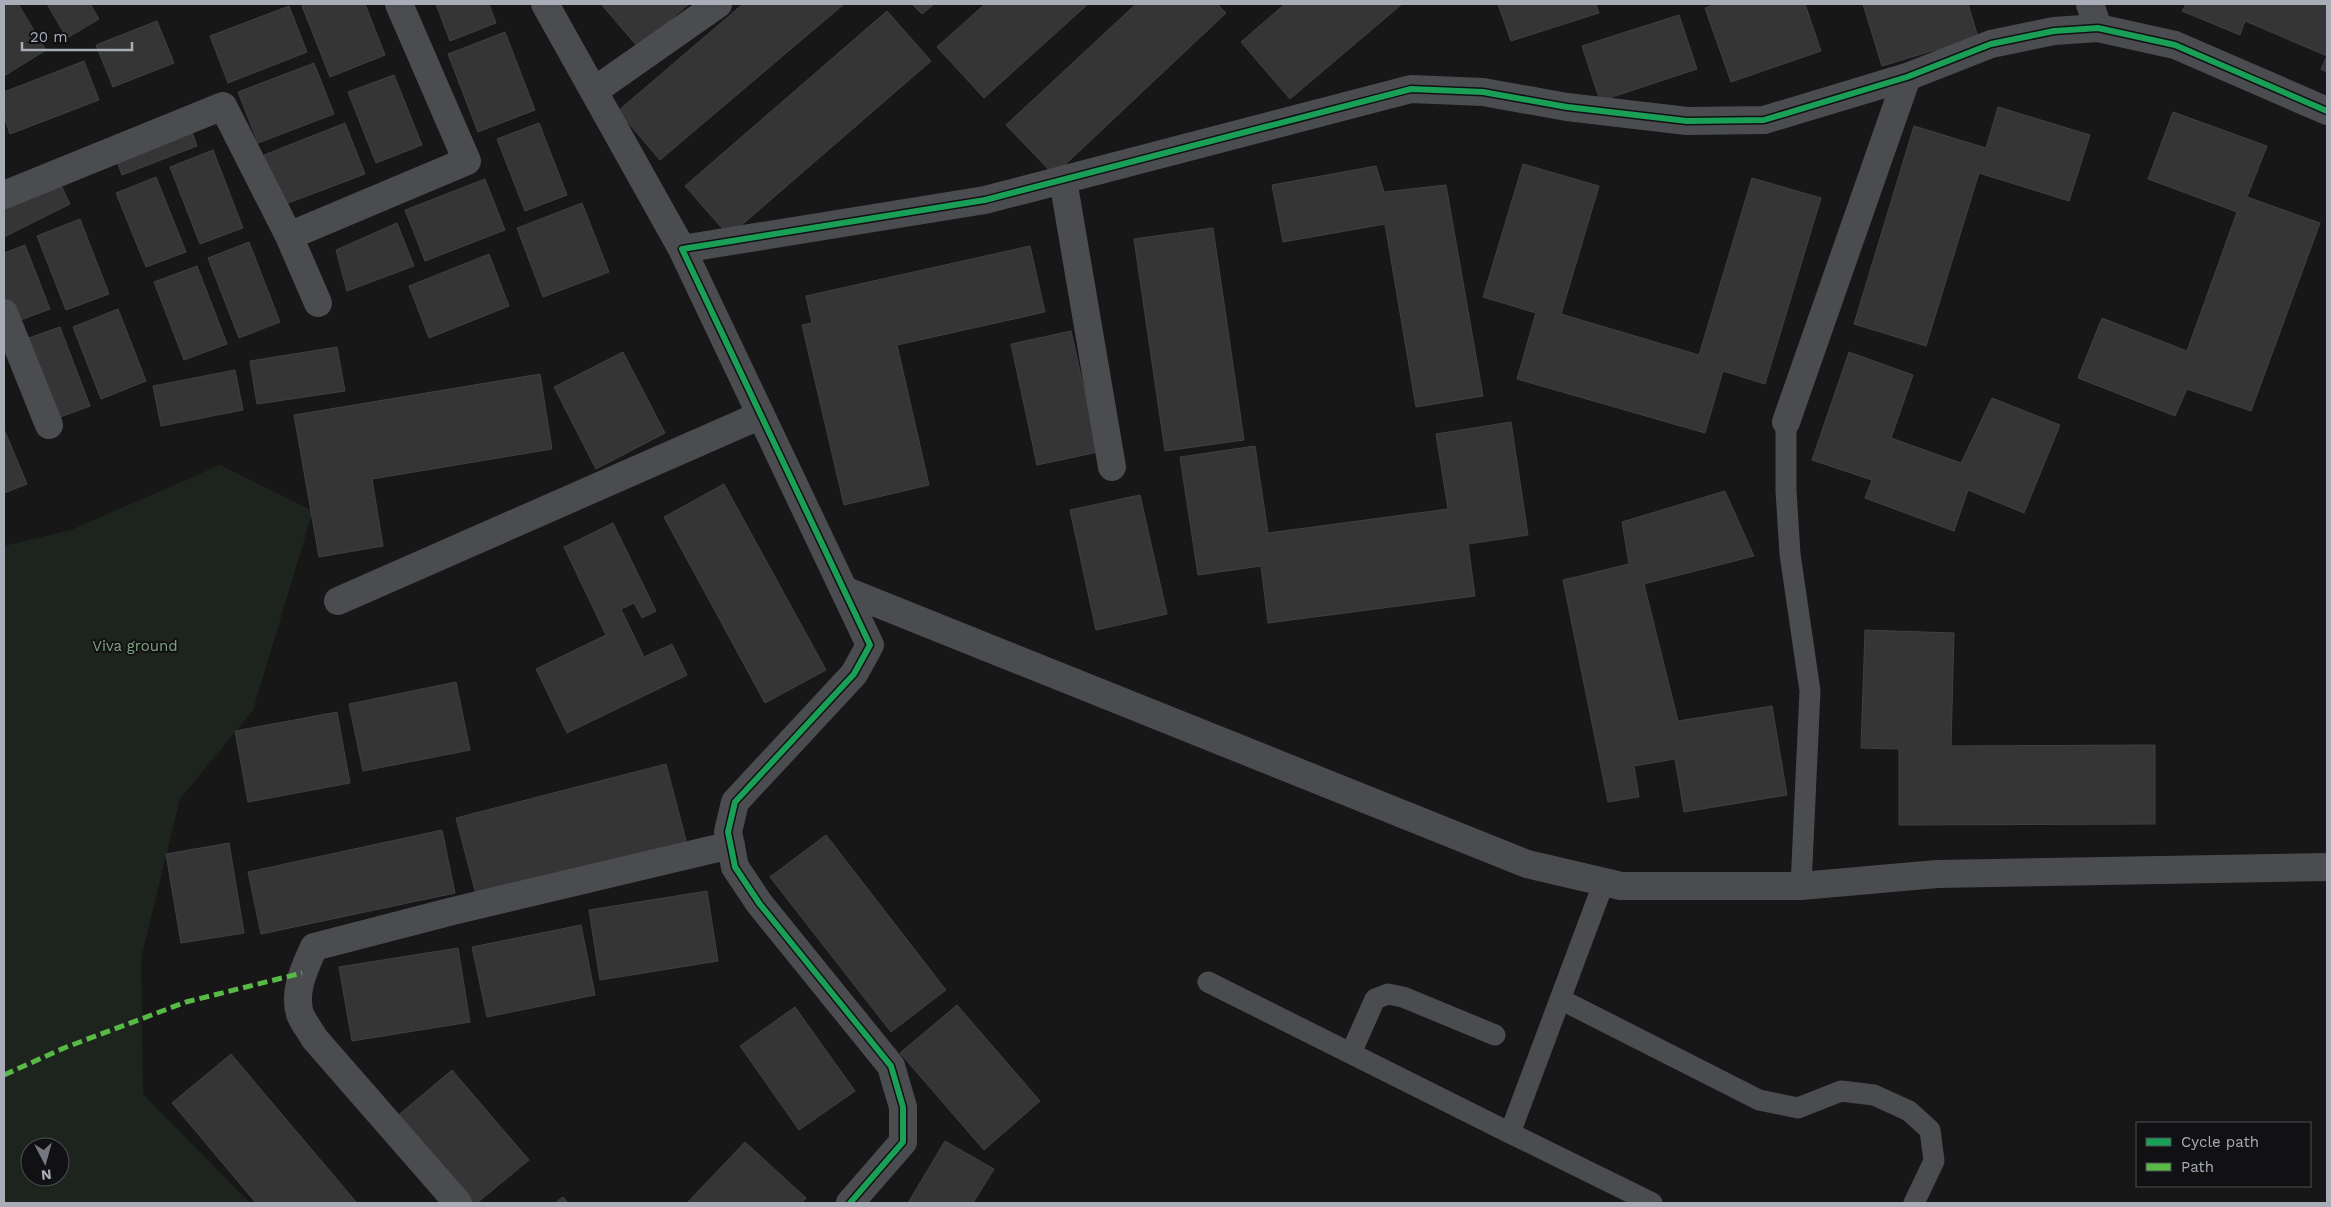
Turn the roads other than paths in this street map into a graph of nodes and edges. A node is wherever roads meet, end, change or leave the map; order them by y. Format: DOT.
graph roads {
  1 [pos="399,4"];
  2 [pos="545,4"];
  3 [pos="718,4"];
  4 [pos="2094,16"];
  5 [pos="1907,77"];
  6 [pos="594,91"];
  7 [pos="2327,111"];
  8 [pos="1063,180"];
  9 [pos="4,195"];
  10 [pos="288,236"];
  11 [pos="682,249"];
  12 [pos="318,303"];
  13 [pos="4,313"];
  14 [pos="761,415"];
  15 [pos="1786,422"];
  16 [pos="49,425"];
  17 [pos="1112,467"];
  18 [pos="844,590"];
  19 [pos="338,602"];
  20 [pos="731,845"];
  21 [pos="2327,867"];
  22 [pos="1604,882"];
  23 [pos="1801,886"];
  24 [pos="1208,982"];
  25 [pos="1560,999"];
  26 [pos="1495,1035"];
  27 [pos="1351,1053"];
  28 [pos="1510,1133"];
  29 [pos="458,1203"];
  30 [pos="850,1203"];
  31 [pos="1652,1203"];
  32 [pos="1914,1203"];
  1 -- 10 [label="street"];
  2 -- 6 [label="street"];
  3 -- 6 [label="street"];
  4 -- 5 [label="street"];
  4 -- 7 [label="street"];
  5 -- 8 [label="street"];
  5 -- 15 [label="street"];
  6 -- 11 [label="street"];
  8 -- 11 [label="street"];
  8 -- 17 [label="street"];
  9 -- 10 [label="street"];
  10 -- 12 [label="street"];
  11 -- 14 [label="street"];
  13 -- 16 [label="street"];
  14 -- 18 [label="street"];
  14 -- 19 [label="street"];
  15 -- 23 [label="lane"];
  18 -- 20 [label="street"];
  18 -- 22 [label="street"];
  20 -- 29 [label="street"];
  20 -- 30 [label="street"];
  21 -- 23 [label="street"];
  22 -- 23 [label="street"];
  22 -- 25 [label="lane"];
  24 -- 27 [label="lane"];
  25 -- 28 [label="lane"];
  25 -- 32 [label="lane"];
  26 -- 27 [label="lane"];
  27 -- 28 [label="lane"];
  28 -- 31 [label="lane"];
}
